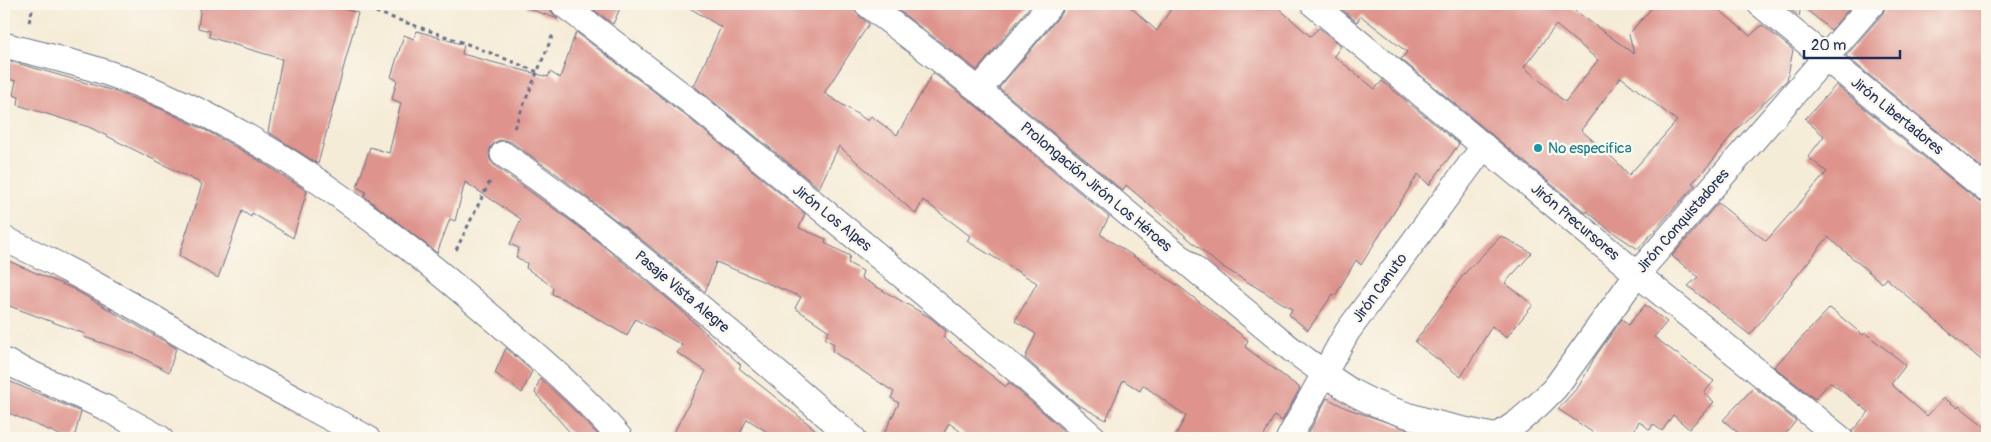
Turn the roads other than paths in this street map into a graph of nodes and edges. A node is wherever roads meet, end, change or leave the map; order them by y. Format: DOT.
graph roads {
  1 [pos="867,4"];
  2 [pos="1051,4"];
  3 [pos="1313,4"];
  4 [pos="1760,4"];
  5 [pos="1872,4"];
  6 [pos="564,5"];
  7 [pos="4,45"];
  8 [pos="1825,57"];
  9 [pos="979,90"];
  10 [pos="1484,146"];
  11 [pos="503,154"];
  12 [pos="1987,190"];
  13 [pos="4,239"];
  14 [pos="1637,274"];
  15 [pos="4,361"];
  16 [pos="1324,373"];
  17 [pos="1500,437"];
  18 [pos="160,438"];
  19 [pos="367,438"];
  20 [pos="620,438"];
  21 [pos="854,438"];
  22 [pos="1094,438"];
  23 [pos="1289,438"];
  24 [pos="1840,438"];
  1 -- 9 [label="street, Prolongación Jirón Los Héroes"];
  2 -- 9 [label="street"];
  3 -- 10 [label="street, Jirón Precursores"];
  4 -- 8 [label="street, Jirón Libertadores"];
  5 -- 8 [label="street, Jirón Conquistadores"];
  6 -- 22 [label="street, Jirón Los Alpes"];
  7 -- 20 [label="street"];
  8 -- 12 [label="street, Jirón Libertadores"];
  8 -- 14 [label="street, Jirón Conquistadores"];
  9 -- 16 [label="street, Prolongación Jirón Los Héroes"];
  10 -- 14 [label="street, Jirón Precursores"];
  10 -- 16 [label="street, Jirón Canuto"];
  11 -- 21 [label="street, Pasaje Vista Alegre"];
  13 -- 19 [label="street"];
  14 -- 17 [label="street, Jirón Conquistadores"];
  14 -- 24 [label="street, Jirón Precursores"];
  15 -- 18 [label="street"];
  16 -- 17 [label="street, Prolongación Jirón Los Héroes"];
  16 -- 23 [label="street, Jirón Canuto"];
}
